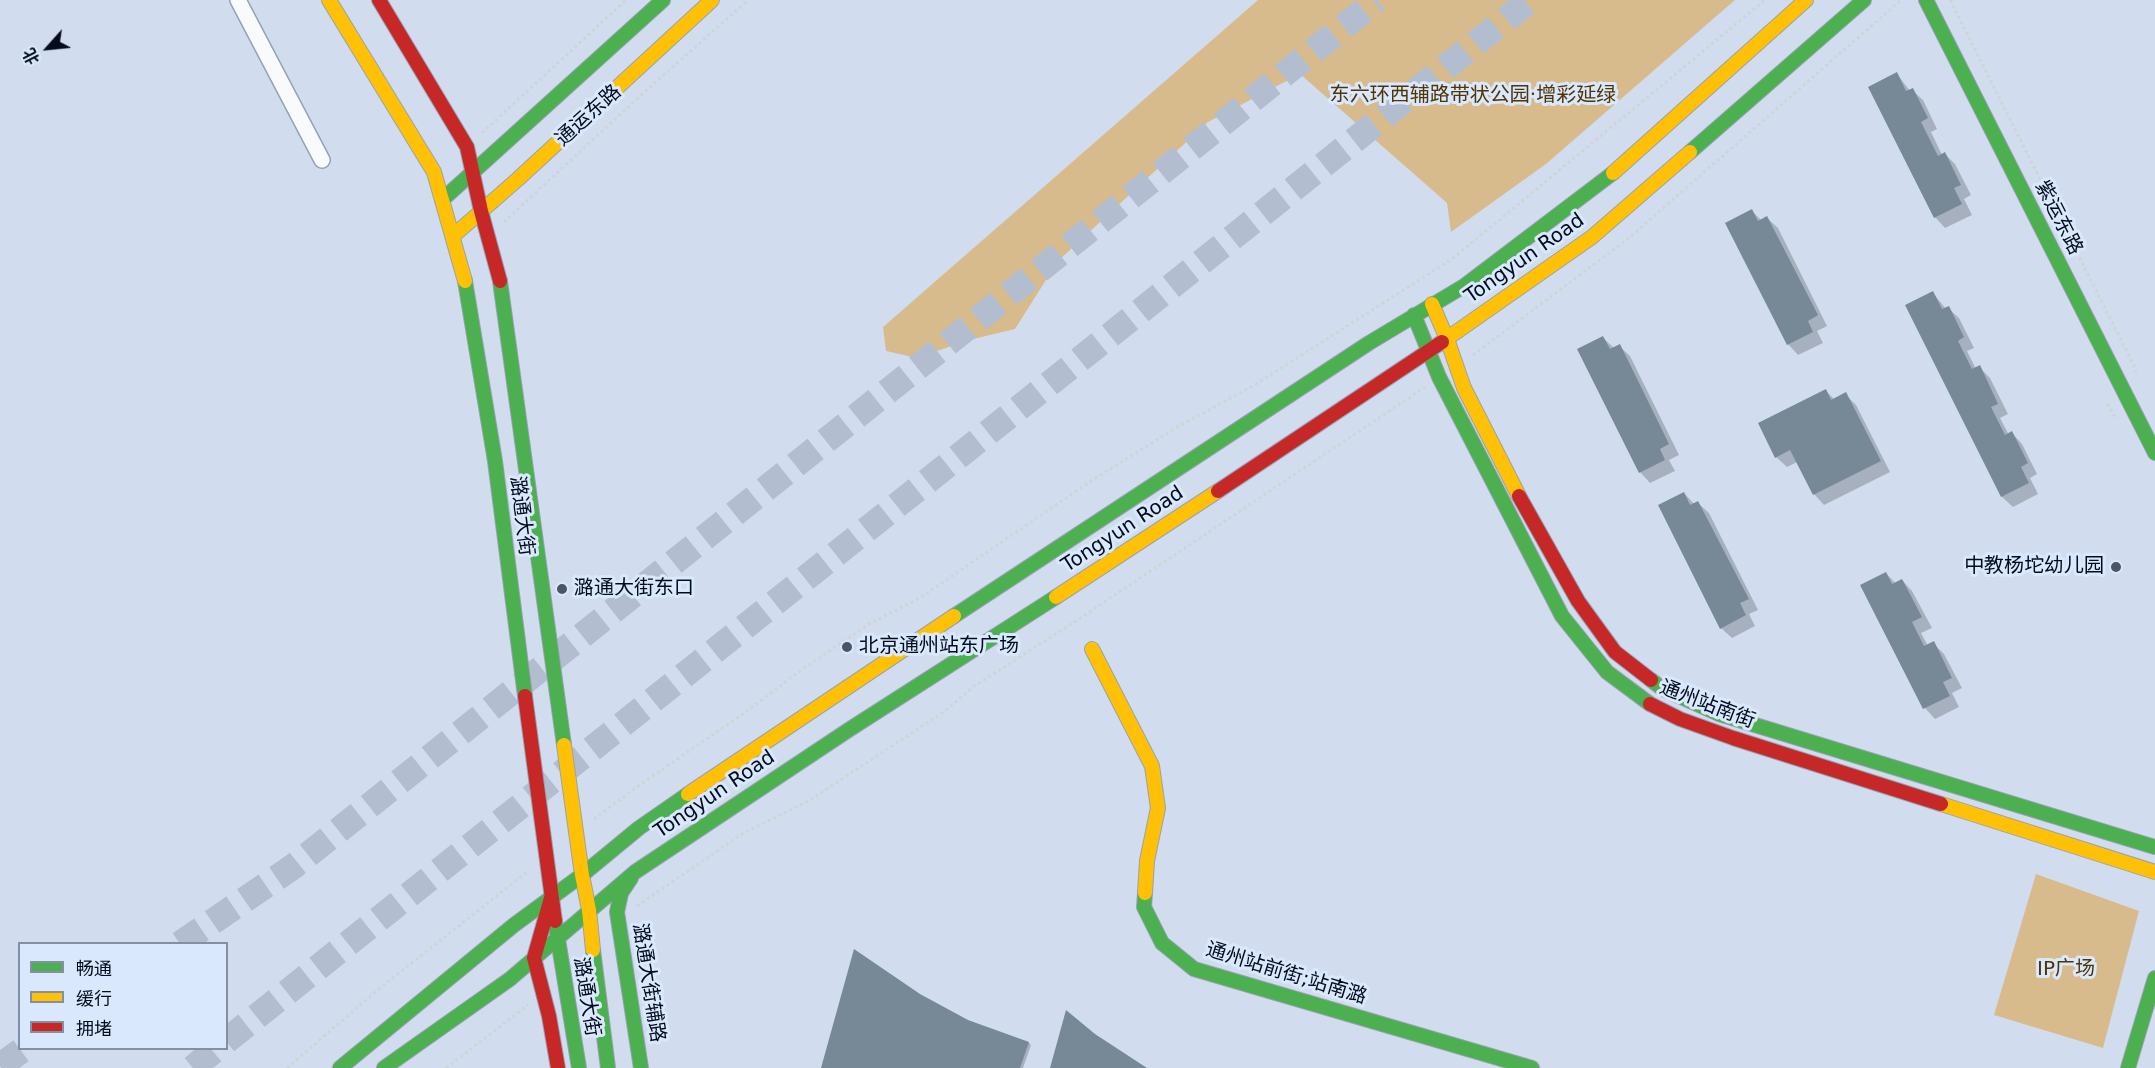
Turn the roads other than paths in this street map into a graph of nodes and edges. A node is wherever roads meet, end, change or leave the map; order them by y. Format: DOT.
graph roads {
  1 [pos="238,0"];
  2 [pos="329,0"];
  3 [pos="379,0"];
  4 [pos="663,0"];
  5 [pos="712,0"];
  6 [pos="1806,0"];
  7 [pos="1864,0"];
  8 [pos="1926,0"];
  9 [pos="322,160"];
  10 [pos="473,174"];
  11 [pos="442,200"];
  12 [pos="481,212"];
  13 [pos="453,236"];
  14 [pos="1432,304"];
  15 [pos="1414,315"];
  16 [pos="1447,339"];
  17 [pos="1428,352"];
  18 [pos="2155,453"];
  19 [pos="1092,649"];
  20 [pos="2155,847"];
  21 [pos="635,872"];
  22 [pos="2155,872"];
  23 [pos="582,875"];
  24 [pos="550,897"];
  25 [pos="590,910"];
  26 [pos="557,938"];
  27 [pos="534,958"];
  28 [pos="2155,978"];
  29 [pos="340,1068"];
  30 [pos="384,1068"];
  31 [pos="558,1068"];
  32 [pos="579,1068"];
  33 [pos="609,1068"];
  34 [pos="641,1068"];
  35 [pos="1532,1068"];
  36 [pos="2128,1068"];
  1 -- 9 [label="street"];
  2 -- 11 [label="main road, 潞通大街"];
  3 -- 10 [label="main road, 潞通大街"];
  4 -- 10 [label="main road, 通运东路"];
  5 -- 12 [label="main road, 通运东路"];
  6 -- 14 [label="main road, Tongyun Road"];
  7 -- 16 [label="main road, Tongyun Road"];
  8 -- 18 [label="main road, 紫运东路"];
  10 -- 11 [label="main road, 通运东路"];
  10 -- 12 [label="main road, 潞通大街"];
  11 -- 13 [label="main road, 潞通大街"];
  12 -- 13 [label="main road, 通运东路"];
  12 -- 23 [label="main road, 潞通大街"];
  13 -- 24 [label="main road, 潞通大街"];
  14 -- 15 [label="main road, Tongyun Road"];
  14 -- 16 [label="main road, 通州站南街"];
  15 -- 17 [label="main road, 通州站南街"];
  15 -- 23 [label="main road, Tongyun Road"];
  16 -- 17 [label="main road, Tongyun Road"];
  16 -- 20 [label="main road, 通州站南街"];
  17 -- 21 [label="main road, Tongyun Road"];
  17 -- 22 [label="main road, 通州站南街"];
  19 -- 35 [label="main road, 通州站前街;站南潞"];
  21 -- 25 [label="main road, Tongyun Road"];
  21 -- 34 [label="main road, 潞通大街辅路"];
  23 -- 24 [label="main road, Tongyun Road"];
  23 -- 25 [label="main road, 潞通大街"];
  24 -- 26 [label="main road, 潞通大街"];
  24 -- 27 [label="main road"];
  24 -- 29 [label="main road, Tongyun Road"];
  25 -- 26 [label="main road, Tongyun Road"];
  25 -- 33 [label="main road, 潞通大街"];
  26 -- 27 [label="main road, Tongyun Road"];
  26 -- 32 [label="main road, 潞通大街"];
  27 -- 30 [label="main road, Tongyun Road"];
  27 -- 31 [label="main road"];
  28 -- 36 [label="main road"];
}
